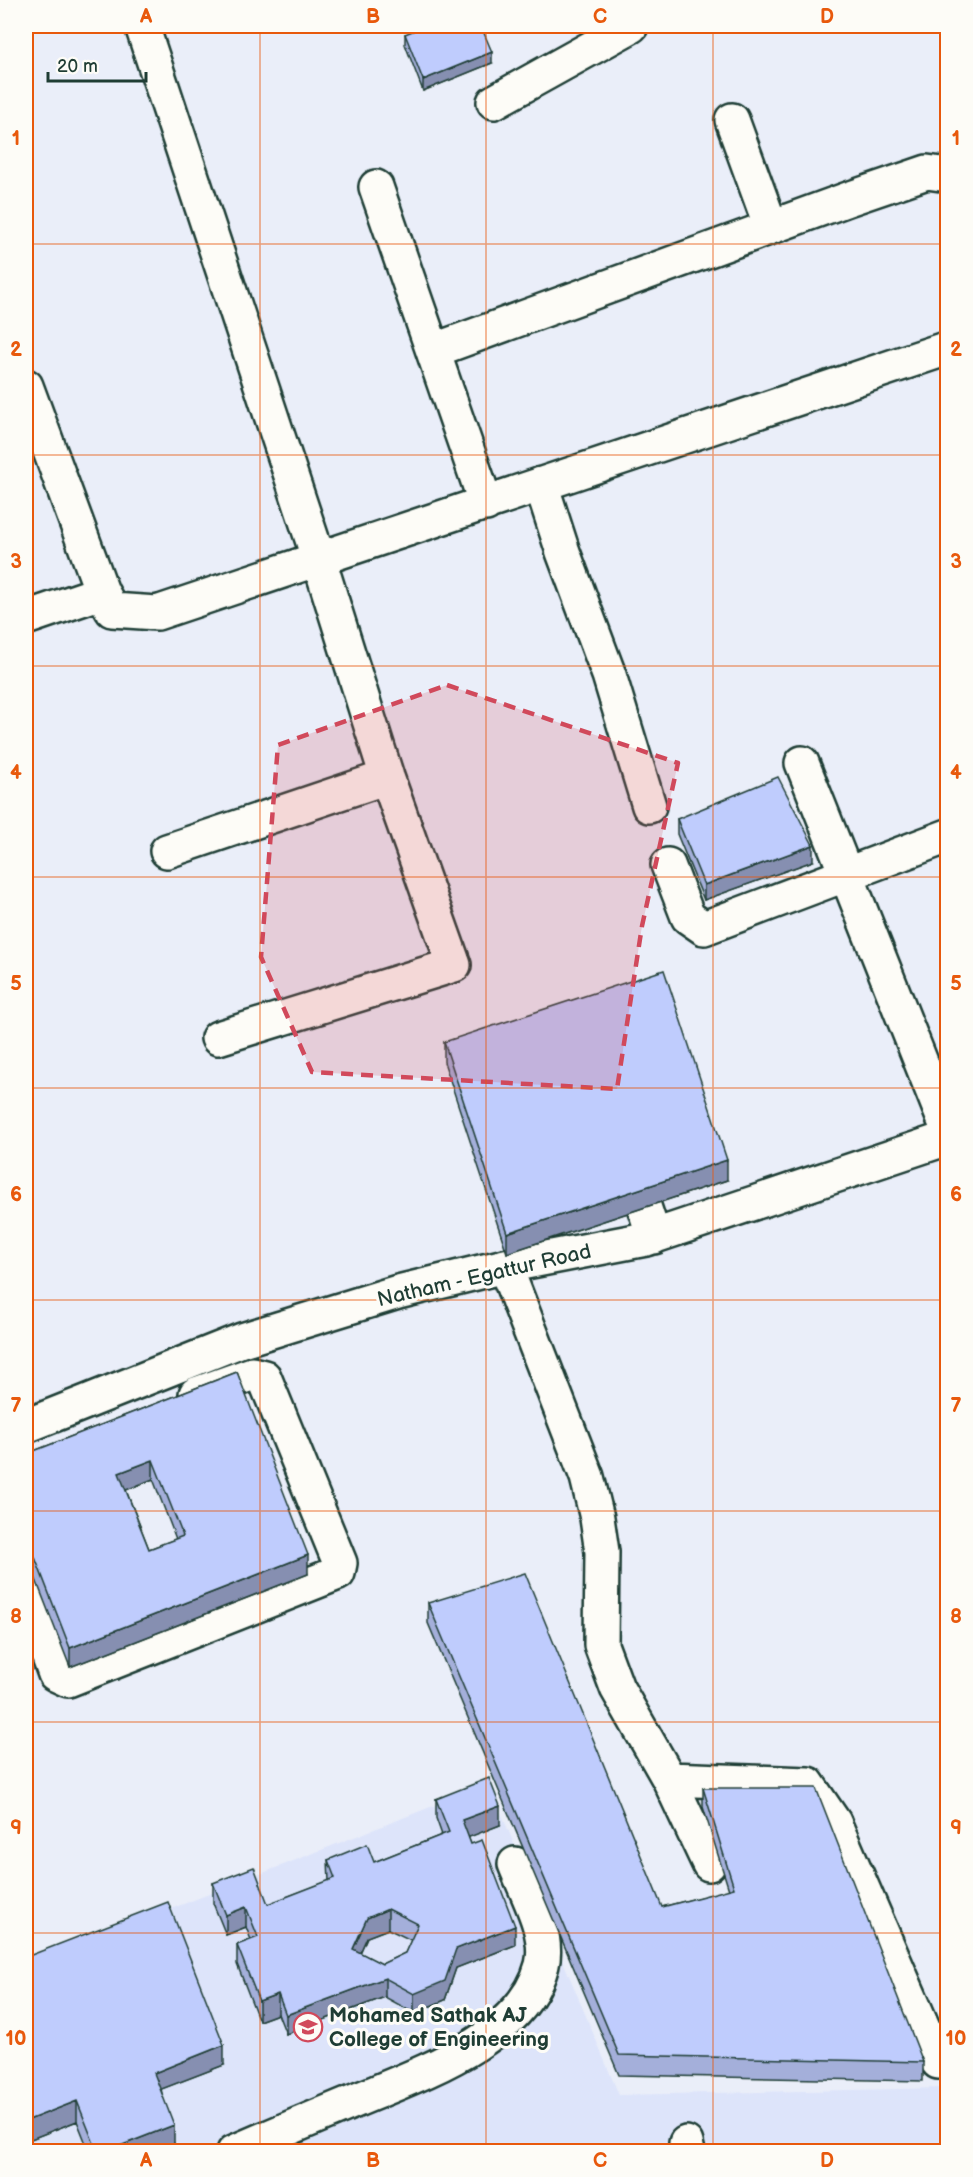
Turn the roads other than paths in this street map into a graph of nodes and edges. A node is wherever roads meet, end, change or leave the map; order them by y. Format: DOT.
graph roads {
  1 [pos="142,26"];
  2 [pos="631,26"];
  3 [pos="494,102"];
  4 [pos="732,120"];
  5 [pos="948,175"];
  6 [pos="376,187"];
  7 [pos="771,227"];
  8 [pos="948,348"];
  9 [pos="435,350"];
  10 [pos="29,407"];
  11 [pos="542,484"];
  12 [pos="486,504"];
  13 [pos="319,560"];
  14 [pos="102,592"];
  15 [pos="26,618"];
  16 [pos="802,763"];
  17 [pos="387,777"];
  18 [pos="649,806"];
  19 [pos="948,836"];
  20 [pos="167,851"];
  21 [pos="668,864"];
  22 [pos="844,875"];
  23 [pos="218,1038"];
  24 [pos="948,1130"];
  25 [pos="621,1138"];
  26 [pos="948,1138"];
  27 [pos="526,1228"];
  28 [pos="654,1236"];
  29 [pos="521,1263"];
  30 [pos="242,1340"];
  31 [pos="252,1374"];
  32 [pos="166,1406"];
  33 [pos="36,1443"];
  34 [pos="26,1594"];
  35 [pos="669,1779"];
  36 [pos="515,1864"];
  37 [pos="709,1864"];
  38 [pos="938,2062"];
  39 [pos="234,2151"];
  1 -- 13 [label="street"];
  2 -- 3 [label="street"];
  4 -- 7 [label="street"];
  5 -- 7 [label="street"];
  6 -- 9 [label="street"];
  7 -- 9 [label="street"];
  8 -- 11 [label="street"];
  9 -- 12 [label="street"];
  10 -- 14 [label="street"];
  11 -- 12 [label="street"];
  11 -- 18 [label="street"];
  12 -- 13 [label="street"];
  13 -- 14 [label="street"];
  13 -- 17 [label="street"];
  14 -- 15 [label="street"];
  16 -- 22 [label="street"];
  17 -- 20 [label="street"];
  17 -- 23 [label="street"];
  19 -- 22 [label="street"];
  21 -- 22 [label="street"];
  22 -- 24 [label="street"];
  25 -- 28 [label="street"];
  26 -- 28 [label="street, Natham - Egattur Road"];
  27 -- 29 [label="street"];
  28 -- 29 [label="street, Natham - Egattur Road"];
  29 -- 30 [label="street, Natham - Egattur Road"];
  29 -- 35 [label="street"];
  30 -- 31 [label="street"];
  30 -- 33 [label="street, Natham - Egattur Road"];
  31 -- 32 [label="street"];
  31 -- 34 [label="street"];
  35 -- 37 [label="street"];
  35 -- 38 [label="street"];
  36 -- 39 [label="street"];
}
